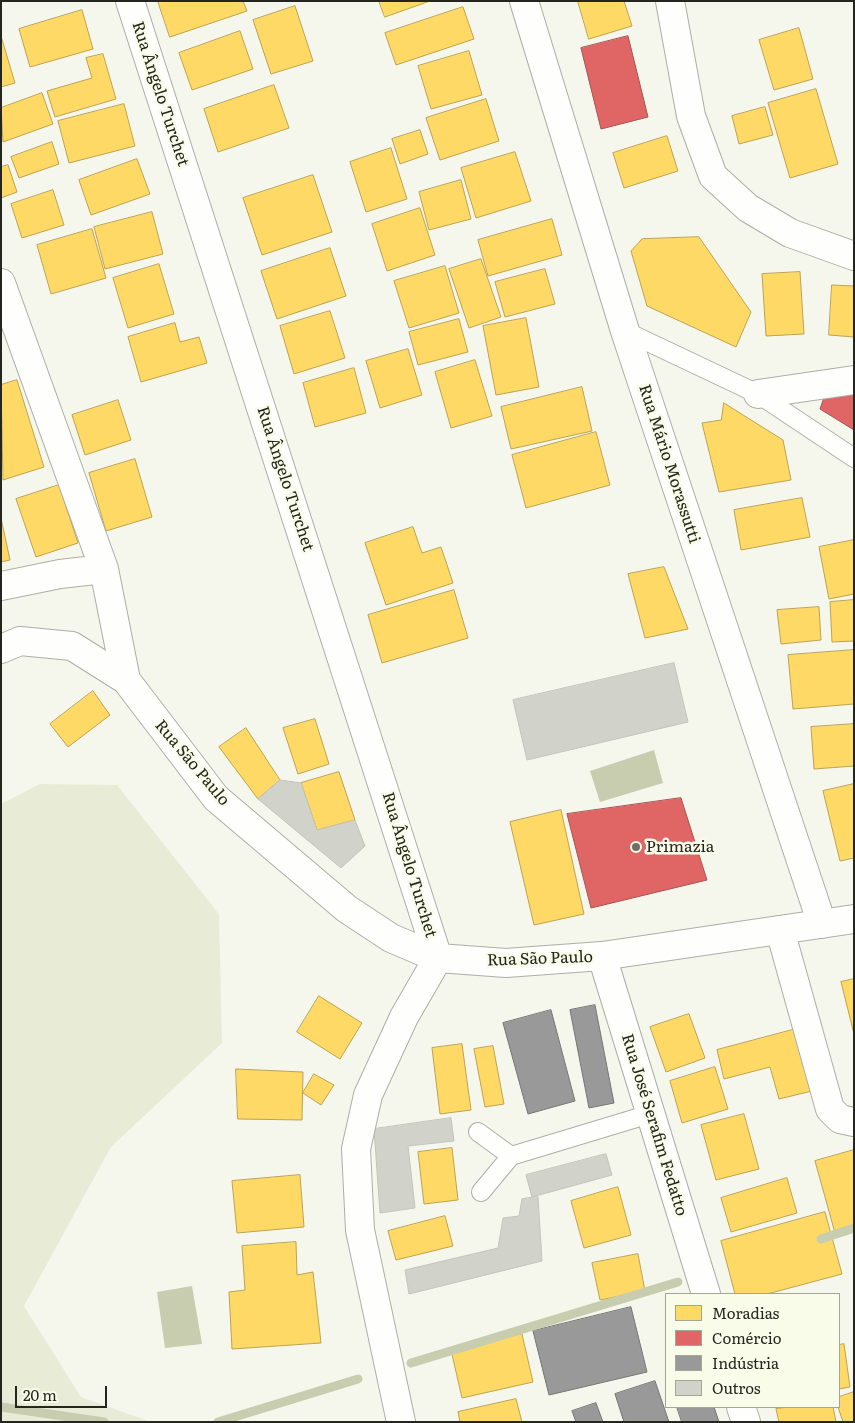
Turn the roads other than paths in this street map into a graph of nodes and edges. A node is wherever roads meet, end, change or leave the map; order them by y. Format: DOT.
graph roads {
  1 [pos="130,1"];
  2 [pos="524,1"];
  3 [pos="670,1"];
  4 [pos="854,256"];
  5 [pos="1,284"];
  6 [pos="624,331"];
  7 [pos="854,380"];
  8 [pos="758,394"];
  9 [pos="854,458"];
  10 [pos="104,569"];
  11 [pos="1,586"];
  12 [pos="1,649"];
  13 [pos="126,680"];
  14 [pos="854,919"];
  15 [pos="822,924"];
  16 [pos="780,930"];
  17 [pos="602,956"];
  18 [pos="438,958"];
  19 [pos="650,1114"];
  20 [pos="854,1122"];
  21 [pos="478,1132"];
  22 [pos="511,1156"];
  23 [pos="481,1192"];
  24 [pos="706,1293"];
  25 [pos="741,1408"];
  26 [pos="401,1422"];
  27 [pos="746,1422"];
  1 -- 18 [label="street, Rua Ângelo Turchet"];
  2 -- 6 [label="street, Rua Mário Morassutti"];
  3 -- 4 [label="street"];
  5 -- 10 [label="street"];
  6 -- 8 [label="lane"];
  6 -- 15 [label="street, Rua Mário Morassutti"];
  7 -- 8 [label="street"];
  8 -- 9 [label="lane"];
  10 -- 11 [label="street"];
  10 -- 13 [label="street"];
  12 -- 13 [label="street"];
  13 -- 18 [label="street, Rua São Paulo"];
  14 -- 15 [label="street, Rua São Paulo"];
  15 -- 16 [label="street, Rua São Paulo"];
  16 -- 17 [label="street, Rua São Paulo"];
  16 -- 20 [label="street"];
  17 -- 18 [label="street, Rua São Paulo"];
  17 -- 19 [label="street, Rua José Serafim Fedatto"];
  18 -- 26 [label="street"];
  19 -- 22 [label="lane"];
  19 -- 24 [label="street, Rua José Serafim Fedatto"];
  21 -- 22 [label="lane"];
  22 -- 23 [label="lane"];
  25 -- 27 [label="street"];
}
